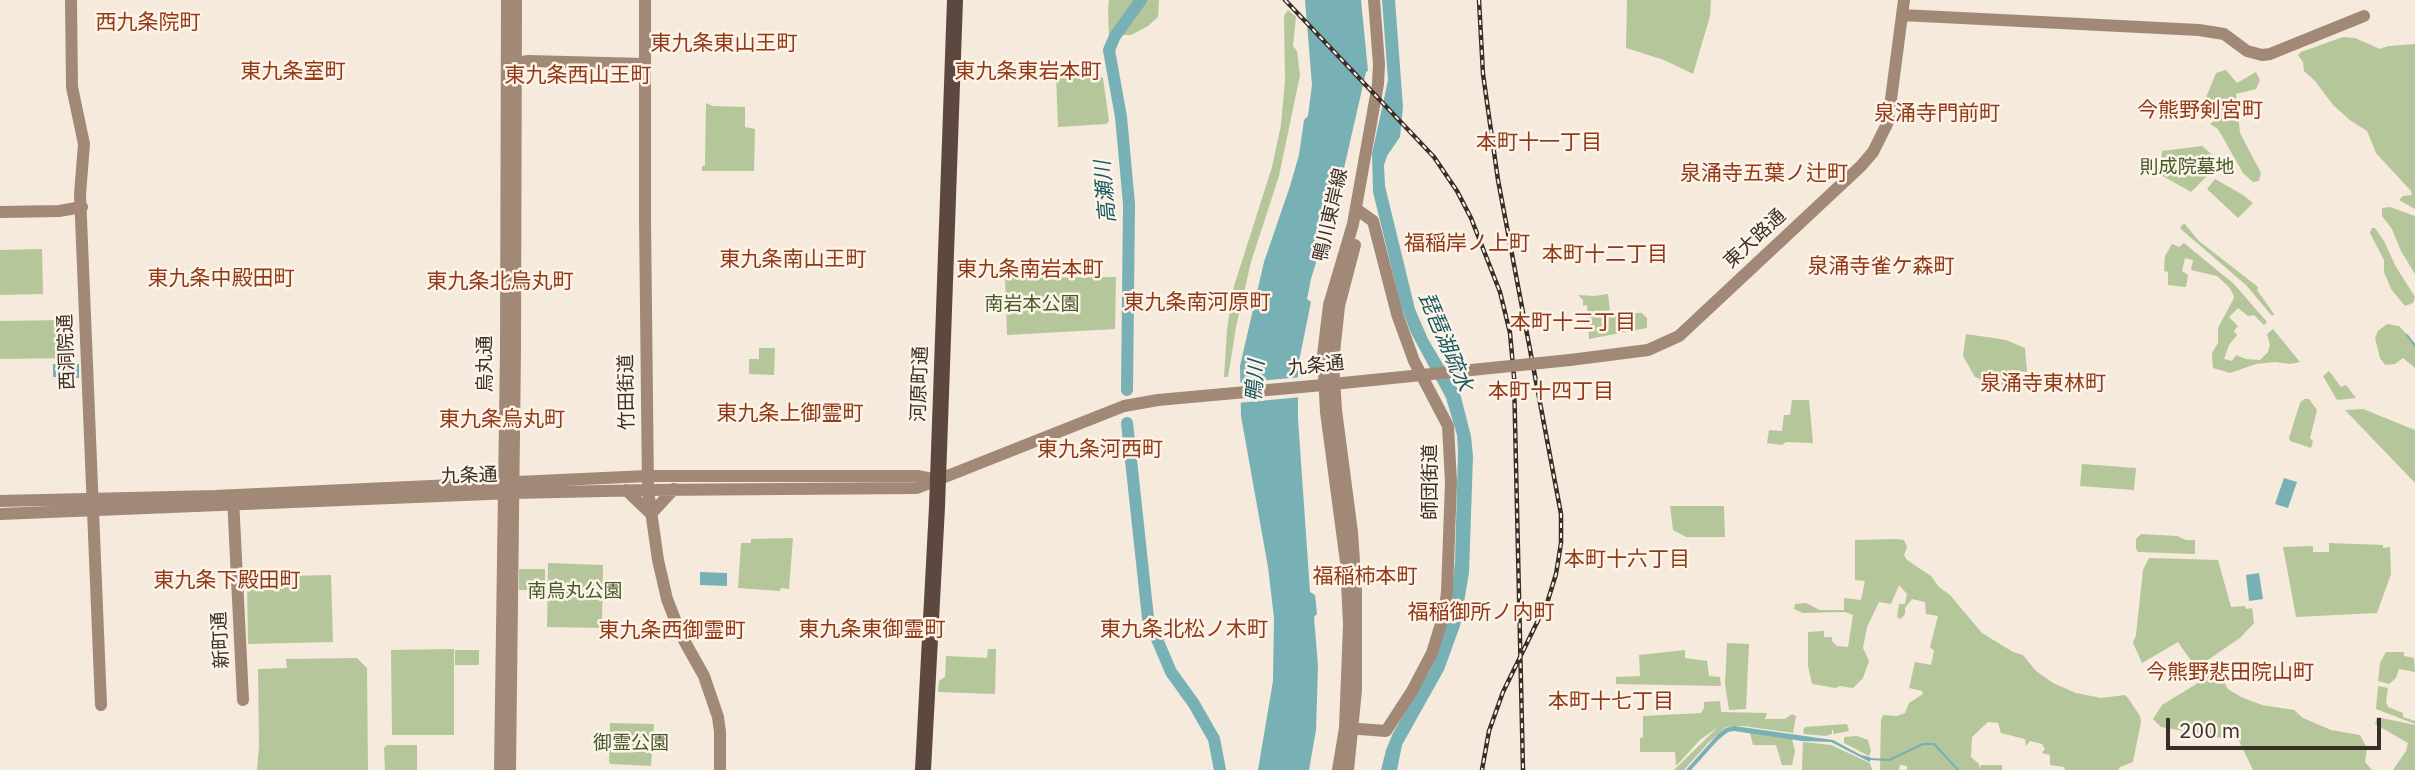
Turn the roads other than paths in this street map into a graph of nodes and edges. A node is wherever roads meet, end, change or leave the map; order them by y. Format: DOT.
graph roads {
  1 [pos="71,0"];
  2 [pos="507,0"];
  3 [pos="516,0"];
  4 [pos="645,0"];
  5 [pos="955,0"];
  6 [pos="1374,0"];
  7 [pos="1904,0"];
  8 [pos="1902,15"];
  9 [pos="2364,16"];
  10 [pos="517,63"];
  11 [pos="645,64"];
  12 [pos="82,207"];
  13 [pos="1359,210"];
  14 [pos="0,212"];
  15 [pos="1668,342"];
  16 [pos="1328,384"];
  17 [pos="647,453"];
  18 [pos="938,480"];
  19 [pos="648,483"];
  20 [pos="672,483"];
  21 [pos="625,484"];
  22 [pos="509,488"];
  23 [pos="233,499"];
  24 [pos="0,502"];
  25 [pos="93,505"];
  26 [pos="0,514"];
  27 [pos="651,514"];
  28 [pos="243,700"];
  29 [pos="101,705"];
  30 [pos="1349,729"];
  31 [pos="500,770"];
  32 [pos="510,770"];
  33 [pos="720,770"];
  34 [pos="923,770"];
  35 [pos="1338,770"];
  36 [pos="1348,770"];
  1 -- 12 [label="street, 西洞院通"];
  2 -- 22 [label="street, 烏丸通"];
  3 -- 10 [label="street, 烏丸通"];
  4 -- 11 [label="street, 竹田街道"];
  5 -- 18 [label="highway, 河原町通"];
  6 -- 13 [label="street, 鴨川東岸線"];
  7 -- 8 [label="street, 東大路通"];
  8 -- 9 [label="street"];
  8 -- 15 [label="street, 東大路通"];
  10 -- 11 [label="street"];
  10 -- 22 [label="street, 烏丸通"];
  11 -- 17 [label="street, 竹田街道"];
  12 -- 14 [label="street"];
  12 -- 25 [label="street, 西洞院通"];
  13 -- 16 [label="street, 鴨川東岸線"];
  13 -- 30 [label="street, 師団街道"];
  15 -- 16 [label="street, 九条通, bridge"];
  16 -- 18 [label="street, 九条通"];
  16 -- 30 [label="street, 鴨川東岸線"];
  17 -- 19 [label="street, 竹田街道"];
  17 -- 20 [label="street"];
  17 -- 21 [label="street"];
  18 -- 20 [label="street, 九条通"];
  18 -- 34 [label="highway, 河原町通"];
  19 -- 20 [label="street, 九条通"];
  19 -- 21 [label="street, 九条通"];
  19 -- 27 [label="street, 竹田街道"];
  20 -- 27 [label="street"];
  21 -- 22 [label="street, 九条通"];
  21 -- 27 [label="street"];
  22 -- 23 [label="street, 九条通"];
  22 -- 31 [label="street, 烏丸通"];
  22 -- 32 [label="street, 烏丸通"];
  23 -- 25 [label="street, 九条通"];
  23 -- 28 [label="street, 新町通"];
  24 -- 25 [label="street, 九条通"];
  25 -- 26 [label="street, 九条通"];
  25 -- 29 [label="street, 西洞院通"];
  27 -- 33 [label="street, 竹田街道"];
  30 -- 35 [label="street"];
  30 -- 36 [label="street"];
}
